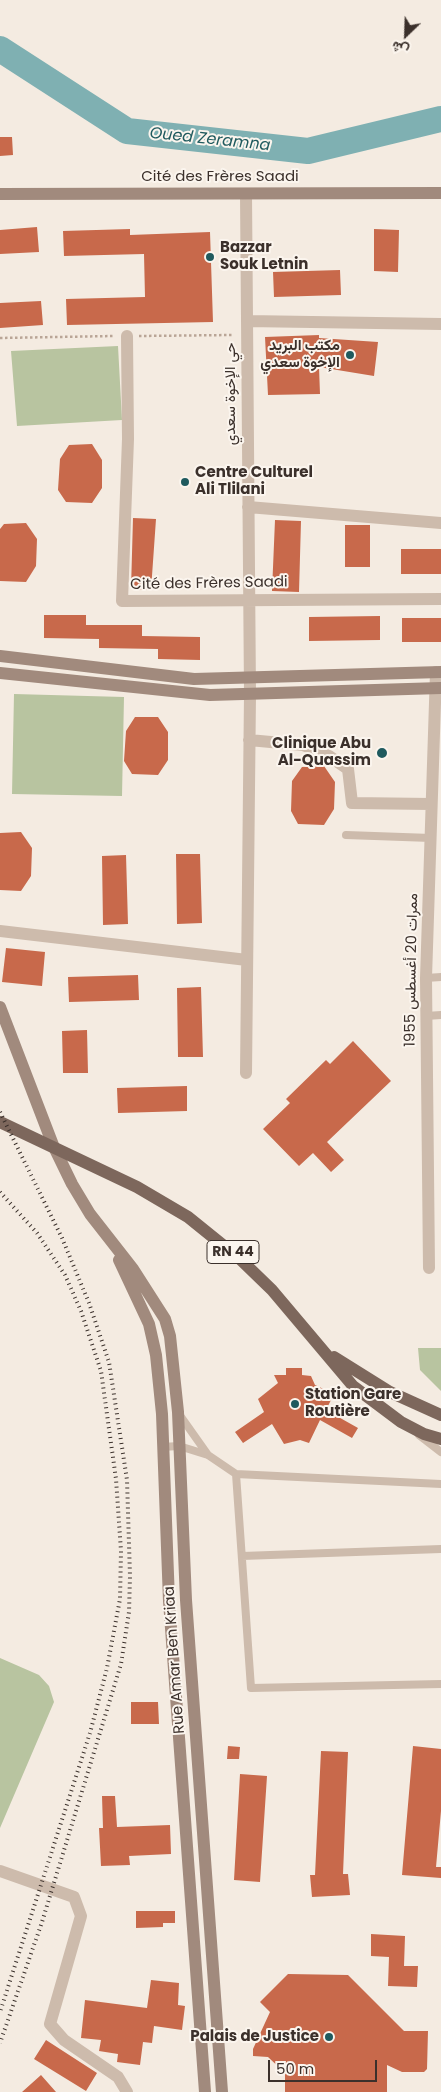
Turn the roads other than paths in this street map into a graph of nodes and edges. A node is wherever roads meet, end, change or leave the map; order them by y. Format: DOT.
graph roads {
  1 [pos="441,193"];
  2 [pos="0,194"];
  3 [pos="246,194"];
  4 [pos="247,321"];
  5 [pos="441,324"];
  6 [pos="127,336"];
  7 [pos="248,507"];
  8 [pos="441,523"];
  9 [pos="441,599"];
  10 [pos="249,600"];
  11 [pos="0,656"];
  12 [pos="439,672"];
  13 [pos="0,673"];
  14 [pos="249,677"];
  15 [pos="438,688"];
  16 [pos="250,694"];
  17 [pos="249,740"];
  18 [pos="430,804"];
  19 [pos="346,835"];
  20 [pos="431,838"];
  21 [pos="0,932"];
  22 [pos="247,960"];
  23 [pos="441,977"];
  24 [pos="426,978"];
  25 [pos="0,1007"];
  26 [pos="441,1015"];
  27 [pos="426,1016"];
  28 [pos="0,1024"];
  29 [pos="18,1054"];
  30 [pos="246,1072"];
  31 [pos="0,1122"];
  32 [pos="111,1244"];
  33 [pos="429,1268"];
  34 [pos="325,1351"];
  35 [pos="178,1412"];
  36 [pos="441,1416"];
  37 [pos="402,1422"];
  38 [pos="441,1439"];
  39 [pos="162,1446"];
  40 [pos="179,1446"];
  41 [pos="441,1452"];
  42 [pos="208,1455"];
  43 [pos="236,1474"];
  44 [pos="441,1484"];
  45 [pos="441,1549"];
  46 [pos="242,1556"];
  47 [pos="441,1684"];
  48 [pos="0,1872"];
  49 [pos="127,2092"];
  50 [pos="205,2092"];
  51 [pos="222,2092"];
  1 -- 3 [label="main road, Cité des Frères Saadi"];
  2 -- 3 [label="main road, Cité des Frères Saadi"];
  3 -- 4 [label="street, حي الإخوة سعدي"];
  4 -- 5 [label="street"];
  4 -- 7 [label="street, حي الإخوة سعدي"];
  6 -- 10 [label="street, Cité des Frères Saadi"];
  7 -- 8 [label="street"];
  7 -- 10 [label="street, حي الإخوة سعدي"];
  9 -- 10 [label="street, Cité des Frères Saadi"];
  10 -- 14 [label="street, حي الإخوة سعدي"];
  11 -- 14 [label="main road"];
  12 -- 14 [label="main road"];
  12 -- 15 [label="street, ممرات 20 أغسطس 1955"];
  13 -- 16 [label="main road"];
  14 -- 16 [label="street"];
  15 -- 16 [label="main road"];
  15 -- 18 [label="street, ممرات 20 أغسطس 1955"];
  16 -- 17 [label="street"];
  17 -- 18 [label="street"];
  17 -- 22 [label="street"];
  18 -- 20 [label="street, ممرات 20 أغسطس 1955"];
  19 -- 20 [label="lane"];
  20 -- 24 [label="street, ممرات 20 أغسطس 1955"];
  21 -- 22 [label="street"];
  22 -- 30 [label="street"];
  23 -- 24 [label="lane"];
  24 -- 27 [label="street, ممرات 20 أغسطس 1955"];
  25 -- 29 [label="main road"];
  26 -- 27 [label="lane"];
  27 -- 33 [label="street, ممرات 20 أغسطس 1955"];
  28 -- 29 [label="main road"];
  29 -- 32 [label="main road, Rue Amar Ben Kriaa"];
  31 -- 34 [label="main road, RN 44"];
  32 -- 35 [label="main road, Rue Amar Ben Kriaa"];
  32 -- 39 [label="main road, Rue Amar Ben Kriaa"];
  34 -- 36 [label="main road"];
  34 -- 37 [label="main road"];
  35 -- 40 [label="main road, Rue Amar Ben Kriaa"];
  35 -- 42 [label="lane"];
  37 -- 38 [label="main road"];
  37 -- 41 [label="lane"];
  39 -- 40 [label="lane"];
  39 -- 50 [label="main road, Rue Amar Ben Kriaa"];
  40 -- 42 [label="lane"];
  40 -- 51 [label="main road, Rue Amar Ben Kriaa"];
  42 -- 43 [label="lane"];
  43 -- 44 [label="lane"];
  43 -- 46 [label="lane"];
  45 -- 46 [label="lane"];
  46 -- 47 [label="lane"];
  48 -- 49 [label="street"];
}
